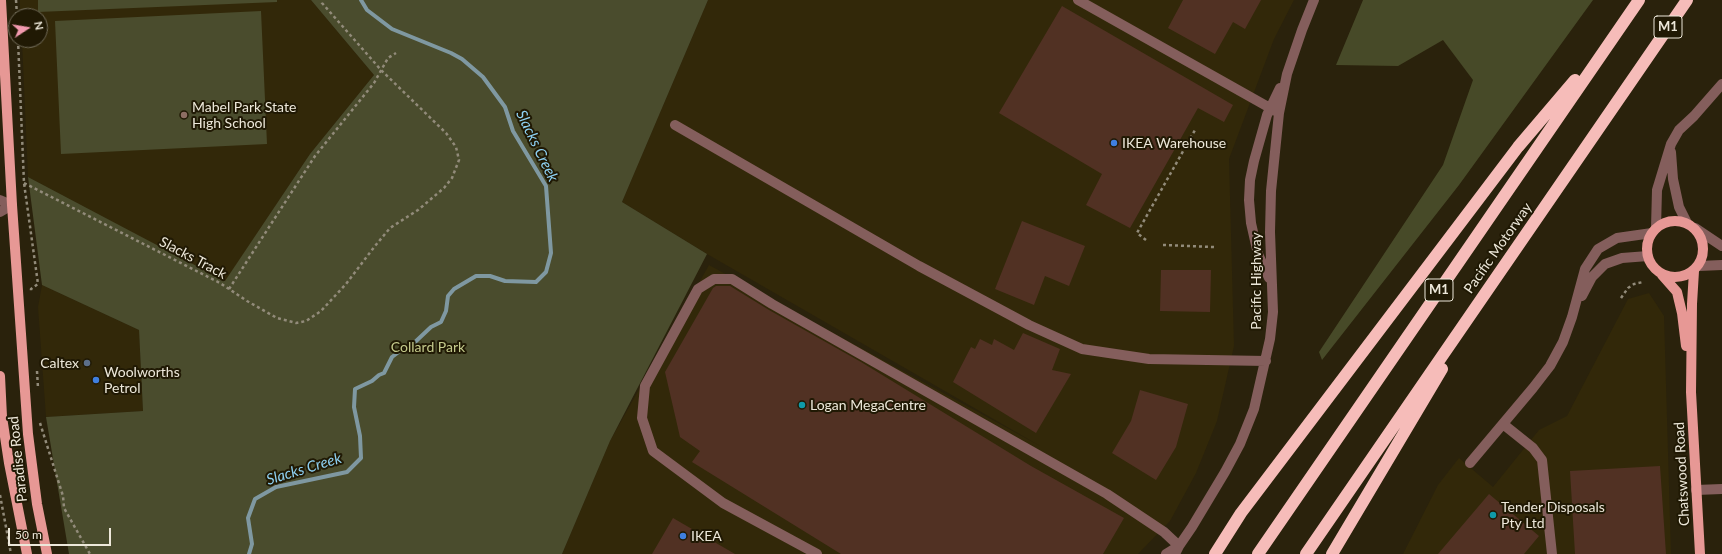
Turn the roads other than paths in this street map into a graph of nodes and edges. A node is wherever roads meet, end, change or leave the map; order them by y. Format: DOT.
graph roads {
  1 [pos="1,0"];
  2 [pos="1078,0"];
  3 [pos="1314,0"];
  4 [pos="1639,0"];
  5 [pos="1687,0"];
  6 [pos="1621,25"];
  7 [pos="1722,84"];
  8 [pos="1275,111"];
  9 [pos="675,125"];
  10 [pos="1671,144"];
  11 [pos="0,200"];
  12 [pos="12,205"];
  13 [pos="0,212"];
  14 [pos="1691,226"];
  15 [pos="1654,231"];
  16 [pos="1722,246"];
  17 [pos="1648,256"];
  18 [pos="1722,265"];
  19 [pos="1696,269"];
  20 [pos="1661,274"];
  21 [pos="1271,281"];
  22 [pos="1488,288"];
  23 [pos="1572,317"];
  24 [pos="1266,361"];
  25 [pos="0,376"];
  26 [pos="1691,392"];
  27 [pos="1504,424"];
  28 [pos="1470,463"];
  29 [pos="1722,489"];
  30 [pos="1696,490"];
  31 [pos="1177,550"];
  32 [pos="27,554"];
  33 [pos="48,554"];
  34 [pos="817,554"];
  35 [pos="1166,554"];
  36 [pos="1215,554"];
  37 [pos="1258,554"];
  38 [pos="1306,554"];
  39 [pos="1332,554"];
  40 [pos="1552,554"];
  41 [pos="1700,554"];
  1 -- 12 [label="main road, Paradise Road"];
  2 -- 8 [label="street"];
  3 -- 8 [label="street, Pacific Highway"];
  4 -- 6 [label="highway, Pacific Motorway / M1"];
  5 -- 22 [label="highway, Pacific Motorway / M1"];
  6 -- 36 [label="highway"];
  6 -- 37 [label="highway, Pacific Motorway / M1"];
  7 -- 10 [label="street"];
  8 -- 21 [label="street, Pacific Highway"];
  8 -- 21 [label="street"];
  9 -- 24 [label="street"];
  10 -- 14 [label="street"];
  10 -- 15 [label="street"];
  11 -- 12 [label="street"];
  12 -- 13 [label="street"];
  12 -- 33 [label="main road, Paradise Road"];
  14 -- 15 [label="main road"];
  14 -- 16 [label="street"];
  14 -- 19 [label="main road"];
  15 -- 17 [label="main road"];
  15 -- 23 [label="street"];
  17 -- 20 [label="main road"];
  17 -- 23 [label="street"];
  18 -- 19 [label="street"];
  19 -- 20 [label="main road"];
  19 -- 26 [label="main road, Chatswood Road"];
  20 -- 26 [label="main road, Chatswood Road"];
  21 -- 24 [label="street, Pacific Highway"];
  22 -- 38 [label="highway, Pacific Motorway / M1"];
  22 -- 39 [label="highway"];
  23 -- 27 [label="street"];
  24 -- 31 [label="street, Pacific Highway"];
  25 -- 32 [label="main road, Paradise Road"];
  26 -- 30 [label="main road, Chatswood Road"];
  27 -- 28 [label="street"];
  27 -- 40 [label="street"];
  29 -- 30 [label="street"];
  30 -- 41 [label="main road, Chatswood Road"];
  31 -- 34 [label="street"];
  31 -- 35 [label="street, Pacific Highway"];
}
